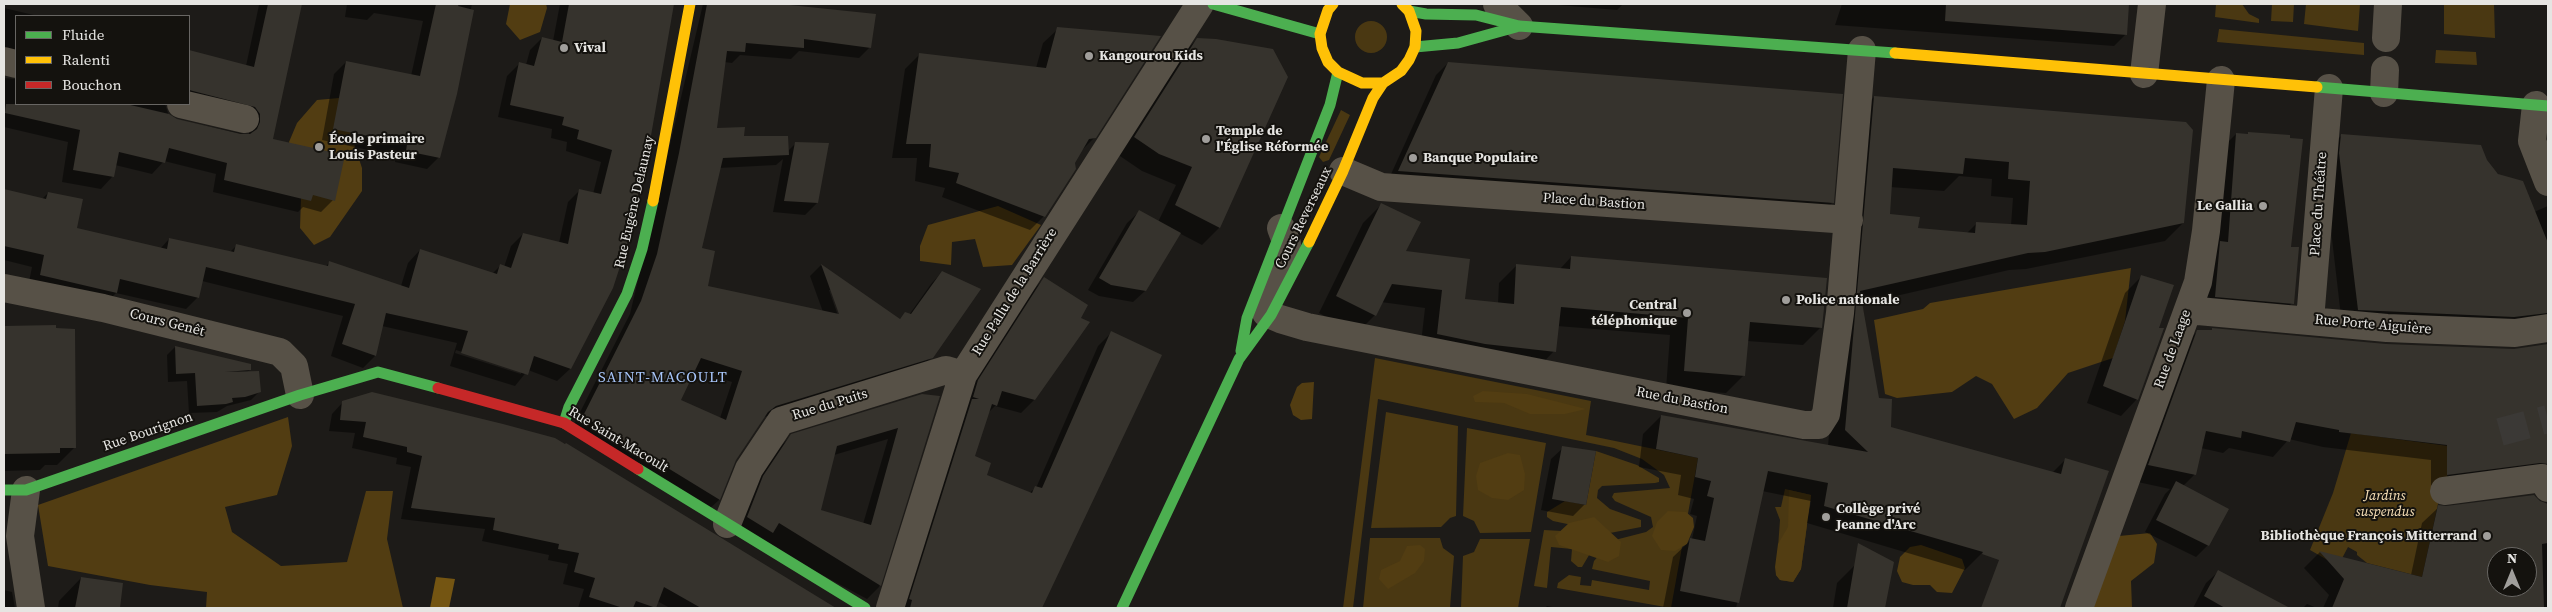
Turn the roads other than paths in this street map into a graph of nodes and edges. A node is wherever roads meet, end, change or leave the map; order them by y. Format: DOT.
graph roads {
  1 [pos="690,4"];
  2 [pos="1200,4"];
  3 [pos="1213,4"];
  4 [pos="1333,4"];
  5 [pos="1497,4"];
  6 [pos="2152,4"];
  7 [pos="2388,4"];
  8 [pos="1406,7"];
  9 [pos="1519,26"];
  10 [pos="1320,34"];
  11 [pos="2386,38"];
  12 [pos="1415,47"];
  13 [pos="1862,50"];
  14 [pos="1338,72"];
  15 [pos="2144,74"];
  16 [pos="2221,80"];
  17 [pos="1383,82"];
  18 [pos="2328,88"];
  19 [pos="185,105"];
  20 [pos="2542,106"];
  21 [pos="245,119"];
  22 [pos="1343,171"];
  23 [pos="2548,182"];
  24 [pos="1849,220"];
  25 [pos="1281,228"];
  26 [pos="4,288"];
  27 [pos="2198,296"];
  28 [pos="1271,315"];
  29 [pos="2310,320"];
  30 [pos="2548,328"];
  31 [pos="1240,359"];
  32 [pos="963,375"];
  33 [pos="300,395"];
  34 [pos="564,423"];
  35 [pos="2548,488"];
  36 [pos="15,490"];
  37 [pos="2444,491"];
  38 [pos="727,524"];
  39 [pos="31,608"];
  40 [pos="865,608"];
  41 [pos="890,608"];
  42 [pos="1122,608"];
  43 [pos="2080,608"];
  1 -- 34 [label="main road, Rue Eugène Delaunay"];
  2 -- 32 [label="street, Rue Pallu de la Barrière"];
  3 -- 10 [label="main road"];
  4 -- 10 [label="main road"];
  5 -- 9 [label="street"];
  6 -- 15 [label="street"];
  7 -- 11 [label="street"];
  8 -- 9 [label="main road"];
  8 -- 12 [label="main road"];
  9 -- 12 [label="main road"];
  9 -- 13 [label="main road"];
  10 -- 14 [label="main road"];
  12 -- 17 [label="main road"];
  13 -- 15 [label="main road"];
  13 -- 24 [label="street, Rue du Bastion"];
  14 -- 17 [label="main road"];
  14 -- 25 [label="main road, Cours Reverseaux"];
  15 -- 16 [label="main road"];
  16 -- 18 [label="main road"];
  16 -- 27 [label="street, Rue de Laage"];
  17 -- 22 [label="main road, Cours Reverseaux"];
  18 -- 20 [label="main road"];
  18 -- 29 [label="street, Place du Théâtre"];
  19 -- 21 [label="street"];
  20 -- 23 [label="street"];
  22 -- 24 [label="street, Place du Bastion"];
  22 -- 28 [label="main road, Cours Reverseaux"];
  24 -- 28 [label="street, Rue du Bastion"];
  25 -- 28 [label="street"];
  25 -- 31 [label="main road, Cours Reverseaux"];
  26 -- 33 [label="street, Cours Genêt"];
  27 -- 29 [label="street, Rue Porte Aiguière"];
  27 -- 43 [label="street, Rue de Laage"];
  28 -- 31 [label="main road, Cours Reverseaux"];
  29 -- 30 [label="street, Rue Porte Aiguière"];
  31 -- 42 [label="main road, Cours Reverseaux"];
  32 -- 38 [label="street, Rue du Puits"];
  32 -- 41 [label="street, Rue Pallu de la Barrière"];
  33 -- 34 [label="main road, Rue Saint-Macoult"];
  33 -- 36 [label="main road, Rue Bourignon"];
  34 -- 38 [label="main road, Rue Saint-Macoult"];
  35 -- 37 [label="street"];
  36 -- 39 [label="street"];
  38 -- 40 [label="main road, Rue Saint-Macoult"];
}
